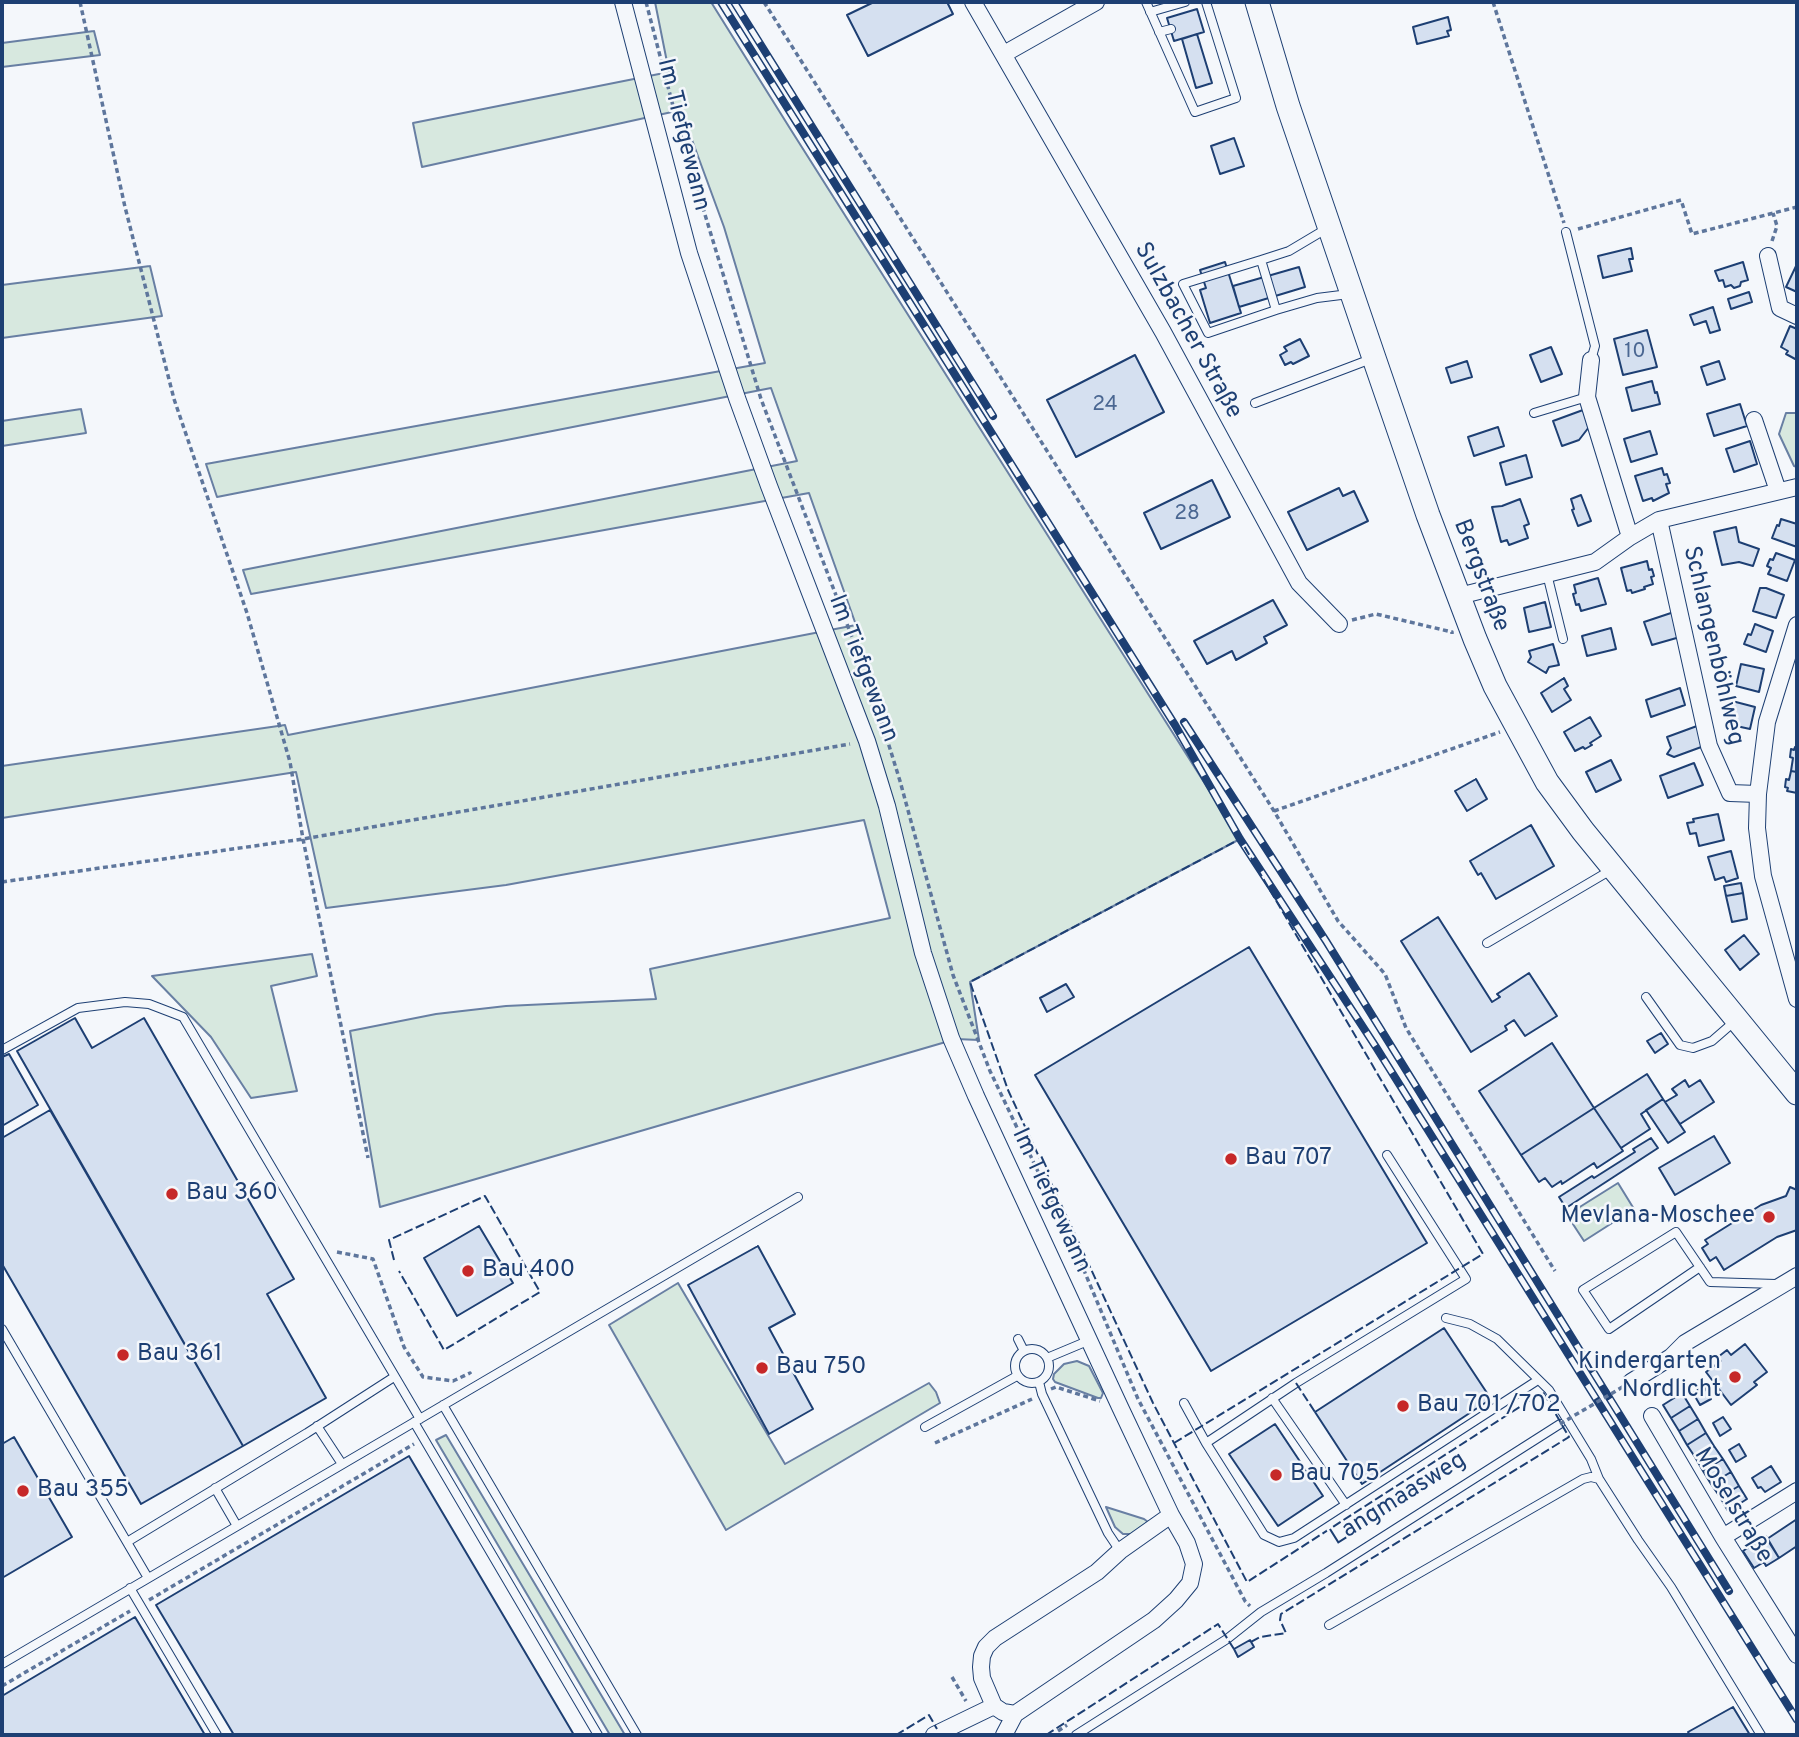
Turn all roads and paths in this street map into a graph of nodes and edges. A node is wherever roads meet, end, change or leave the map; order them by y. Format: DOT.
graph roads {
  1 [pos="80,2"];
  2 [pos="623,2"];
  3 [pos="646,2"];
  4 [pos="764,2"];
  5 [pos="973,2"];
  6 [pos="1096,2"];
  7 [pos="1146,2"];
  8 [pos="1185,2"];
  9 [pos="1206,2"];
  10 [pos="1256,2"];
  11 [pos="1493,2"];
  12 [pos="1150,12"];
  13 [pos="1211,17"];
  14 [pos="1200,20"];
  15 [pos="1171,29"];
  16 [pos="1160,32"];
  17 [pos="1004,54"];
  18 [pos="1797,207"];
  19 [pos="1773,213"];
  20 [pos="1330,227"];
  21 [pos="1566,232"];
  22 [pos="1768,257"];
  23 [pos="1261,260"];
  24 [pos="1352,294"];
  25 [pos="1276,310"];
  26 [pos="1797,316"];
  27 [pos="1374,358"];
  28 [pos="1591,359"];
  29 [pos="1587,397"];
  30 [pos="1255,403"];
  31 [pos="1534,413"];
  32 [pos="1754,421"];
  33 [pos="1797,487"];
  34 [pos="1778,491"];
  35 [pos="1659,520"];
  36 [pos="1630,537"];
  37 [pos="1547,574"];
  38 [pos="1459,596"];
  39 [pos="1339,624"];
  40 [pos="1797,625"];
  41 [pos="1475,639"];
  42 [pos="1563,639"];
  43 [pos="1516,727"];
  44 [pos="887,739"];
  45 [pos="867,741"];
  46 [pos="1758,794"];
  47 [pos="1274,811"];
  48 [pos="303,839"];
  49 [pos="1613,868"];
  50 [pos="2,882"];
  51 [pos="1487,943"];
  52 [pos="1646,998"];
  53 [pos="1797,999"];
  54 [pos="1737,1020"];
  55 [pos="2,1050"];
  56 [pos="1797,1093"];
  57 [pos="1387,1155"];
  58 [pos="368,1158"];
  59 [pos="798,1197"];
  60 [pos="1700,1268"];
  61 [pos="1555,1271"];
  62 [pos="1797,1276"];
  63 [pos="1783,1284"];
  64 [pos="1446,1318"];
  65 [pos="2,1329"];
  66 [pos="1018,1339"];
  67 [pos="1090,1340"];
  68 [pos="10,1343"];
  69 [pos="2,1349"];
  70 [pos="1024,1351"];
  71 [pos="1047,1358"];
  72 [pos="1017,1376"];
  73 [pos="394,1377"];
  74 [pos="1538,1380"];
  75 [pos="1039,1382"];
  76 [pos="1631,1382"];
  77 [pos="1042,1394"];
  78 [pos="1272,1398"];
  79 [pos="1184,1404"];
  80 [pos="443,1405"];
  81 [pos="1121,1408"];
  82 [pos="1651,1416"];
  83 [pos="417,1420"];
  84 [pos="1560,1424"];
  85 [pos="317,1426"];
  86 [pos="925,1427"];
  87 [pos="424,1438"];
  88 [pos="935,1443"];
  89 [pos="1206,1443"];
  90 [pos="342,1464"];
  91 [pos="1599,1479"];
  92 [pos="215,1488"];
  93 [pos="1797,1491"];
  94 [pos="1346,1505"];
  95 [pos="1171,1515"];
  96 [pos="237,1526"];
  97 [pos="1723,1537"];
  98 [pos="127,1542"];
  99 [pos="1120,1551"];
  100 [pos="148,1578"];
  101 [pos="130,1588"];
  102 [pos="140,1605"];
  103 [pos="1261,1612"];
  104 [pos="1329,1625"];
  105 [pos="1797,1655"];
  106 [pos="2,1664"];
  107 [pos="952,1676"];
  108 [pos="2,1686"];
  109 [pos="966,1701"];
  110 [pos="994,1706"];
  111 [pos="1015,1714"];
  112 [pos="217,1735"];
  113 [pos="598,1735"];
  114 [pos="637,1735"];
  115 [pos="934,1735"];
  116 [pos="1004,1735"];
  117 [pos="1076,1735"];
  118 [pos="1760,1735"];
  1 -- 48 [label="path"];
  2 -- 45 [label="street, Im Tiefgewann"];
  3 -- 44 [label="path"];
  4 -- 47 [label="path"];
  5 -- 17 [label="street, Sulzbacher Straße"];
  6 -- 17 [label="street"];
  7 -- 12 [label="lane"];
  8 -- 12 [label="lane"];
  9 -- 13 [label="lane"];
  10 -- 20 [label="main road, Bergstraße"];
  11 -- 21 [label="path"];
  12 -- 16 [label="lane"];
  13 -- 14 [label="lane"];
  13 -- 16 [label="lane"];
  15 -- 16 [label="lane"];
  17 -- 39 [label="street, Sulzbacher Straße"];
  18 -- 19 [label="path"];
  19 -- 21 [label="path"];
  19 -- 22 [label="path"];
  20 -- 23 [label="lane"];
  20 -- 24 [label="main road, Bergstraße"];
  21 -- 28 [label="lane"];
  22 -- 26 [label="street"];
  23 -- 25 [label="lane"];
  23 -- 25 [label="lane"];
  24 -- 25 [label="lane"];
  24 -- 27 [label="main road, Bergstraße"];
  27 -- 30 [label="lane"];
  27 -- 38 [label="main road, Bergstraße"];
  28 -- 29 [label="street"];
  29 -- 31 [label="lane"];
  29 -- 36 [label="street"];
  32 -- 34 [label="street"];
  33 -- 34 [label="street"];
  34 -- 35 [label="street"];
  35 -- 36 [label="street"];
  35 -- 46 [label="street, Schlangenböhlweg"];
  36 -- 37 [label="street"];
  37 -- 38 [label="street"];
  37 -- 42 [label="lane"];
  38 -- 41 [label="main road, Bergstraße"];
  39 -- 41 [label="path"];
  40 -- 46 [label="street"];
  41 -- 43 [label="main road, Bergstraße"];
  43 -- 47 [label="path"];
  43 -- 49 [label="main road, Bergstraße"];
  44 -- 45 [label="path"];
  44 -- 103 [label="path"];
  45 -- 48 [label="path"];
  45 -- 67 [label="street, Im Tiefgewann"];
  46 -- 53 [label="street"];
  47 -- 61 [label="path"];
  48 -- 50 [label="path"];
  48 -- 58 [label="path"];
  49 -- 51 [label="lane"];
  49 -- 54 [label="main road, Bergstraße"];
  52 -- 54 [label="lane"];
  54 -- 56 [label="main road, Bergstraße"];
  55 -- 73 [label="lane"];
  57 -- 78 [label="lane"];
  59 -- 80 [label="lane"];
  60 -- 60 [label="lane"];
  60 -- 63 [label="lane"];
  62 -- 63 [label="street"];
  63 -- 76 [label="street"];
  64 -- 74 [label="lane"];
  65 -- 68 [label="lane"];
  66 -- 70 [label="lane"];
  67 -- 71 [label="lane"];
  67 -- 81 [label="street, Im Tiefgewann"];
  68 -- 69 [label="lane"];
  68 -- 98 [label="lane"];
  70 -- 71 [label="lane"];
  70 -- 72 [label="lane"];
  71 -- 75 [label="lane"];
  72 -- 75 [label="lane"];
  72 -- 86 [label="lane"];
  73 -- 83 [label="lane"];
  73 -- 85 [label="lane"];
  74 -- 91 [label="lane"];
  74 -- 94 [label="lane"];
  75 -- 77 [label="lane"];
  76 -- 84 [label="path, bridge"];
  77 -- 81 [label="path"];
  77 -- 88 [label="path"];
  77 -- 99 [label="lane"];
  78 -- 89 [label="lane"];
  78 -- 94 [label="lane"];
  79 -- 89 [label="lane"];
  80 -- 83 [label="lane"];
  80 -- 114 [label="lane"];
  81 -- 95 [label="street, Im Tiefgewann"];
  82 -- 97 [label="street, Moselstraße"];
  83 -- 87 [label="lane"];
  83 -- 90 [label="lane"];
  84 -- 103 [label="lane, Langmaasweg"];
  85 -- 90 [label="lane"];
  85 -- 92 [label="lane"];
  87 -- 102 [label="path"];
  87 -- 113 [label="lane"];
  89 -- 94 [label="lane"];
  90 -- 96 [label="lane"];
  91 -- 104 [label="lane"];
  91 -- 118 [label="lane"];
  92 -- 96 [label="lane"];
  92 -- 98 [label="lane"];
  93 -- 97 [label="street"];
  95 -- 99 [label="street"];
  95 -- 111 [label="street, Im Tiefgewann"];
  96 -- 100 [label="lane"];
  97 -- 105 [label="street, Moselstraße"];
  98 -- 100 [label="lane"];
  99 -- 110 [label="street"];
  100 -- 101 [label="lane"];
  101 -- 102 [label="lane"];
  101 -- 106 [label="lane"];
  102 -- 108 [label="path"];
  102 -- 112 [label="lane"];
  103 -- 117 [label="lane, Langmaasweg"];
  107 -- 109 [label="path"];
  110 -- 111 [label="street"];
  110 -- 115 [label="street"];
  111 -- 116 [label="street"];
}
